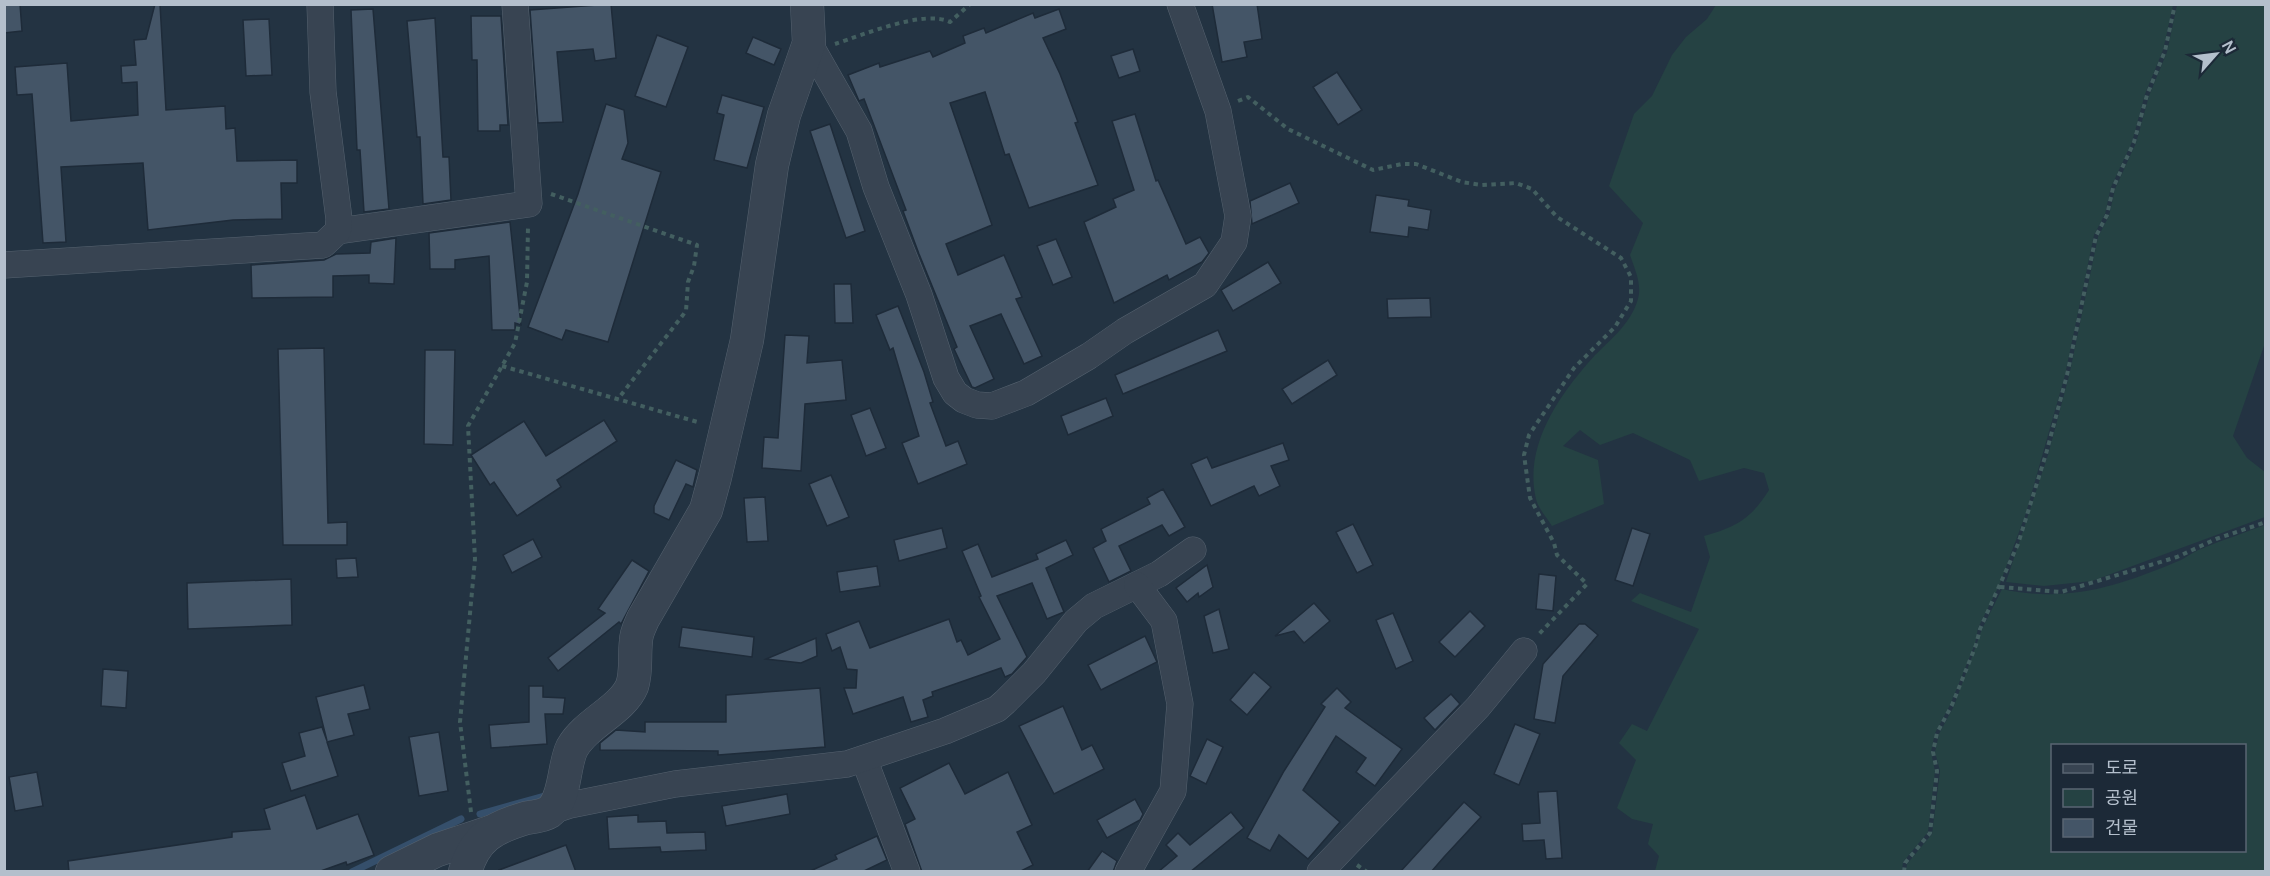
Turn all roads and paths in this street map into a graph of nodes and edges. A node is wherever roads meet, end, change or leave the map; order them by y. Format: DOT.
graph roads {
  1 [pos="320,4"];
  2 [pos="514,4"];
  3 [pos="807,4"];
  4 [pos="970,4"];
  5 [pos="1180,4"];
  6 [pos="2175,4"];
  7 [pos="811,46"];
  8 [pos="1218,111"];
  9 [pos="528,195"];
  10 [pos="338,231"];
  11 [pos="4,264"];
  12 [pos="502,366"];
  13 [pos="618,399"];
  14 [pos="724,429"];
  15 [pos="2265,522"];
  16 [pos="1193,550"];
  17 [pos="1137,585"];
  18 [pos="2000,587"];
  19 [pos="1524,651"];
  20 [pos="864,759"];
  21 [pos="549,812"];
  22 [pos="483,835"];
  23 [pos="392,872"];
  24 [pos="465,872"];
  25 [pos="907,872"];
  26 [pos="1128,872"];
  27 [pos="1320,872"];
  28 [pos="1904,872"];
  1 -- 10 [label="street"];
  2 -- 9 [label="street"];
  3 -- 7 [label="street"];
  4 -- 7 [label="path"];
  5 -- 8 [label="street"];
  6 -- 18 [label="path"];
  7 -- 8 [label="street"];
  7 -- 14 [label="street"];
  8 -- 19 [label="path"];
  9 -- 10 [label="street"];
  9 -- 12 [label="path"];
  9 -- 13 [label="path"];
  10 -- 11 [label="street"];
  12 -- 13 [label="path"];
  12 -- 22 [label="path"];
  13 -- 14 [label="path"];
  14 -- 21 [label="street"];
  15 -- 18 [label="path"];
  16 -- 17 [label="street"];
  17 -- 20 [label="street"];
  17 -- 26 [label="street"];
  18 -- 28 [label="path"];
  19 -- 27 [label="street"];
  20 -- 21 [label="street"];
  20 -- 25 [label="street"];
  21 -- 22 [label="street"];
  22 -- 23 [label="street"];
  22 -- 24 [label="street"];
}
